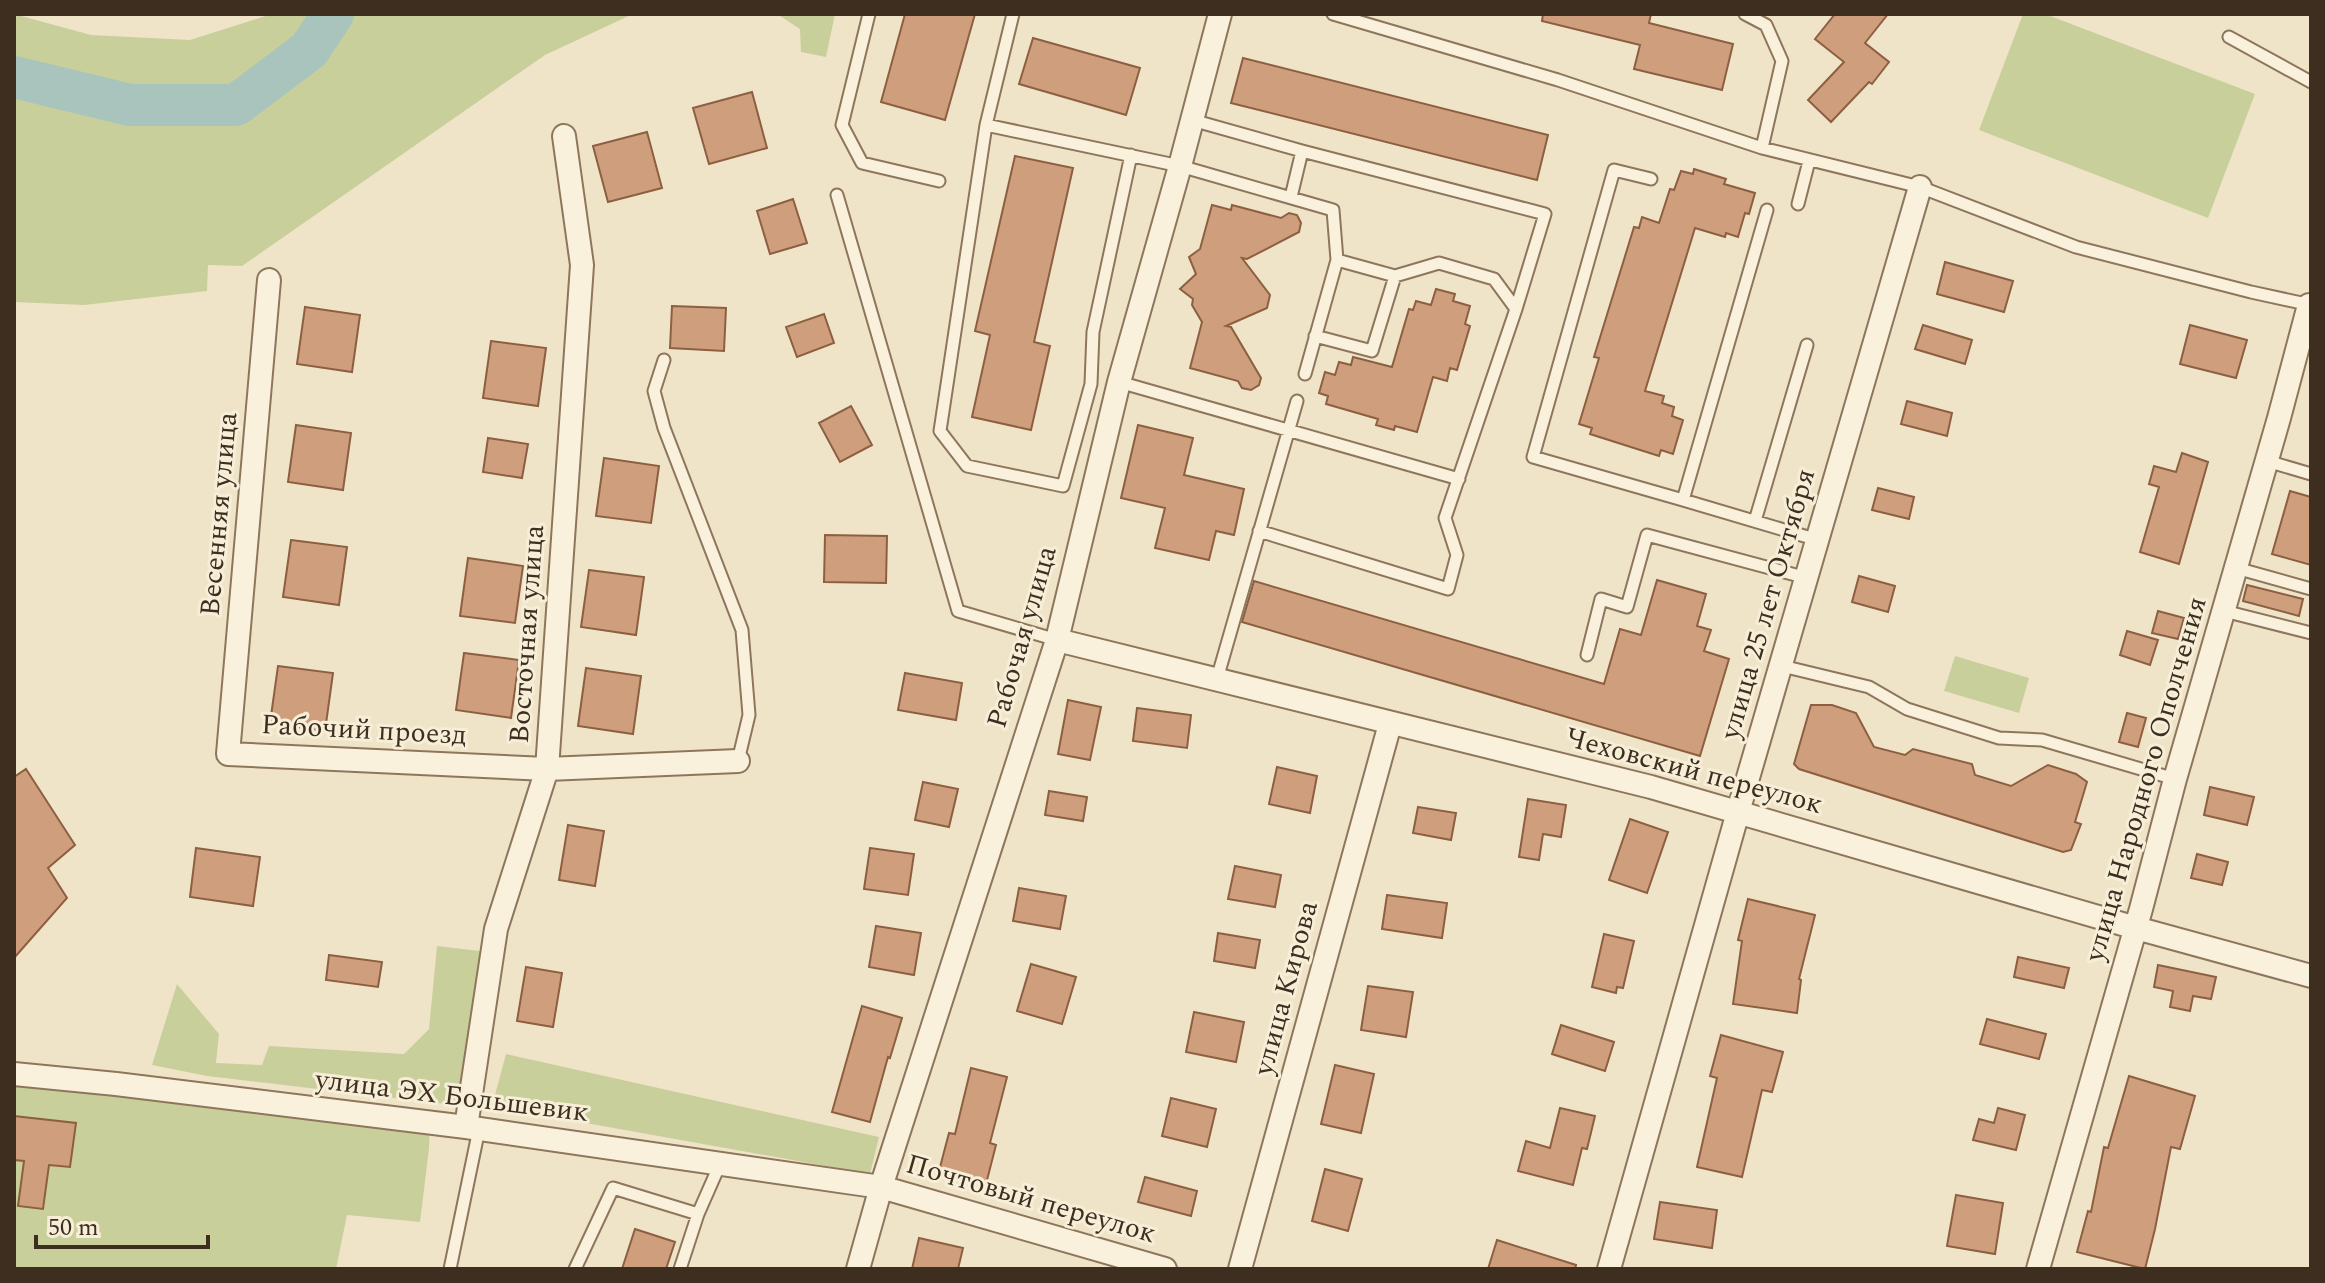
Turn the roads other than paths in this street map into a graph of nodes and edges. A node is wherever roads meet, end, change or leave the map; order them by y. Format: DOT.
graph roads {
  1 [pos="869,14"];
  2 [pos="1013,14"];
  3 [pos="1220,14"];
  4 [pos="1333,14"];
  5 [pos="1745,14"];
  6 [pos="1769,19"];
  7 [pos="2229,37"];
  8 [pos="2311,82"];
  9 [pos="1192,120"];
  10 [pos="986,125"];
  11 [pos="564,136"];
  12 [pos="1762,148"];
  13 [pos="1302,151"];
  14 [pos="1131,155"];
  15 [pos="1809,161"];
  16 [pos="1180,166"];
  17 [pos="1651,179"];
  18 [pos="939,181"];
  19 [pos="1920,187"];
  20 [pos="837,195"];
  21 [pos="1291,197"];
  22 [pos="1798,204"];
  23 [pos="1767,210"];
  24 [pos="1337,260"];
  25 [pos="1395,276"];
  26 [pos="269,280"];
  27 [pos="2310,304"];
  28 [pos="1516,309"];
  29 [pos="1315,336"];
  30 [pos="1807,345"];
  31 [pos="664,360"];
  32 [pos="1305,374"];
  33 [pos="1119,382"];
  34 [pos="1297,401"];
  35 [pos="1289,431"];
  36 [pos="2267,461"];
  37 [pos="2311,474"];
  38 [pos="1459,479"];
  39 [pos="1683,500"];
  40 [pos="1755,521"];
  41 [pos="1259,531"];
  42 [pos="1818,540"];
  43 [pos="2236,568"];
  44 [pos="1807,578"];
  45 [pos="2311,589"];
  46 [pos="2224,611"];
  47 [pos="2311,633"];
  48 [pos="1057,640"];
  49 [pos="1587,655"];
  50 [pos="1782,666"];
  51 [pos="1217,679"];
  52 [pos="1390,724"];
  53 [pos="228,754"];
  54 [pos="738,761"];
  55 [pos="547,769"];
  56 [pos="2175,779"];
  57 [pos="1738,812"];
  58 [pos="2136,928"];
  59 [pos="2311,976"];
  60 [pos="14,1074"];
  61 [pos="473,1128"];
  62 [pos="720,1164"];
  63 [pos="881,1187"];
  64 [pos="698,1214"];
  65 [pos="450,1269"];
  66 [pos="575,1269"];
  67 [pos="680,1269"];
  68 [pos="858,1269"];
  69 [pos="1165,1269"];
  70 [pos="1240,1269"];
  71 [pos="1609,1269"];
  72 [pos="2038,1269"];
  1 -- 18 [label="lane"];
  2 -- 10 [label="lane"];
  3 -- 9 [label="street, Рабочая улица"];
  4 -- 12 [label="lane"];
  5 -- 6 [label="lane"];
  6 -- 12 [label="lane"];
  7 -- 8 [label="lane"];
  9 -- 13 [label="lane"];
  9 -- 16 [label="street, Рабочая улица"];
  10 -- 14 [label="lane"];
  10 -- 14 [label="lane"];
  11 -- 55 [label="street, Восточная улица"];
  12 -- 15 [label="lane"];
  13 -- 21 [label="lane"];
  13 -- 28 [label="lane"];
  14 -- 16 [label="lane"];
  15 -- 19 [label="lane"];
  15 -- 22 [label="lane"];
  16 -- 21 [label="lane"];
  16 -- 33 [label="street, Рабочая улица"];
  17 -- 39 [label="lane"];
  19 -- 27 [label="lane"];
  19 -- 42 [label="street, улица 25 лет Октября"];
  20 -- 48 [label="lane"];
  21 -- 24 [label="lane"];
  23 -- 39 [label="lane"];
  24 -- 25 [label="lane"];
  24 -- 29 [label="lane"];
  25 -- 28 [label="lane"];
  25 -- 29 [label="lane"];
  26 -- 53 [label="street, Весенняя улица"];
  27 -- 36 [label="street, улица Народного Ополчения"];
  28 -- 38 [label="lane"];
  29 -- 32 [label="lane"];
  30 -- 40 [label="lane"];
  31 -- 54 [label="lane"];
  33 -- 35 [label="lane"];
  33 -- 48 [label="street, Рабочая улица"];
  34 -- 35 [label="lane"];
  35 -- 38 [label="lane"];
  35 -- 41 [label="lane"];
  36 -- 37 [label="lane"];
  36 -- 43 [label="street, улица Народного Ополчения"];
  38 -- 41 [label="lane"];
  39 -- 40 [label="lane"];
  40 -- 42 [label="lane"];
  41 -- 51 [label="lane"];
  42 -- 44 [label="street, улица 25 лет Октября"];
  43 -- 45 [label="lane"];
  43 -- 46 [label="street, улица Народного Ополчения"];
  44 -- 49 [label="lane"];
  44 -- 50 [label="street, улица 25 лет Октября"];
  46 -- 47 [label="lane"];
  46 -- 56 [label="street, улица Народного Ополчения"];
  48 -- 51 [label="street, Чеховский переулок"];
  48 -- 63 [label="street, Рабочая улица"];
  50 -- 56 [label="lane"];
  50 -- 57 [label="street, улица 25 лет Октября"];
  51 -- 52 [label="street, Чеховский переулок"];
  52 -- 57 [label="street, Чеховский переулок"];
  52 -- 70 [label="street, улица Кирова"];
  53 -- 55 [label="street, Рабочий проезд"];
  54 -- 55 [label="street, Рабочий проезд"];
  55 -- 61 [label="street, Восточная улица"];
  56 -- 58 [label="street, улица Народного Ополчения"];
  57 -- 58 [label="street, Чеховский переулок"];
  57 -- 71 [label="street, улица 25 лет Октября"];
  58 -- 59 [label="street, Чеховский переулок"];
  58 -- 72 [label="street, улица Народного Ополчения"];
  60 -- 61 [label="street, улица ЭХ Большевик"];
  61 -- 62 [label="street, улица ЭХ Большевик"];
  61 -- 65 [label="lane, Восточная улица"];
  62 -- 63 [label="street, улица ЭХ Большевик"];
  62 -- 64 [label="lane"];
  63 -- 68 [label="street, Рабочая улица"];
  63 -- 69 [label="street, Почтовый переулок"];
  64 -- 66 [label="lane"];
  64 -- 67 [label="lane"];
}
